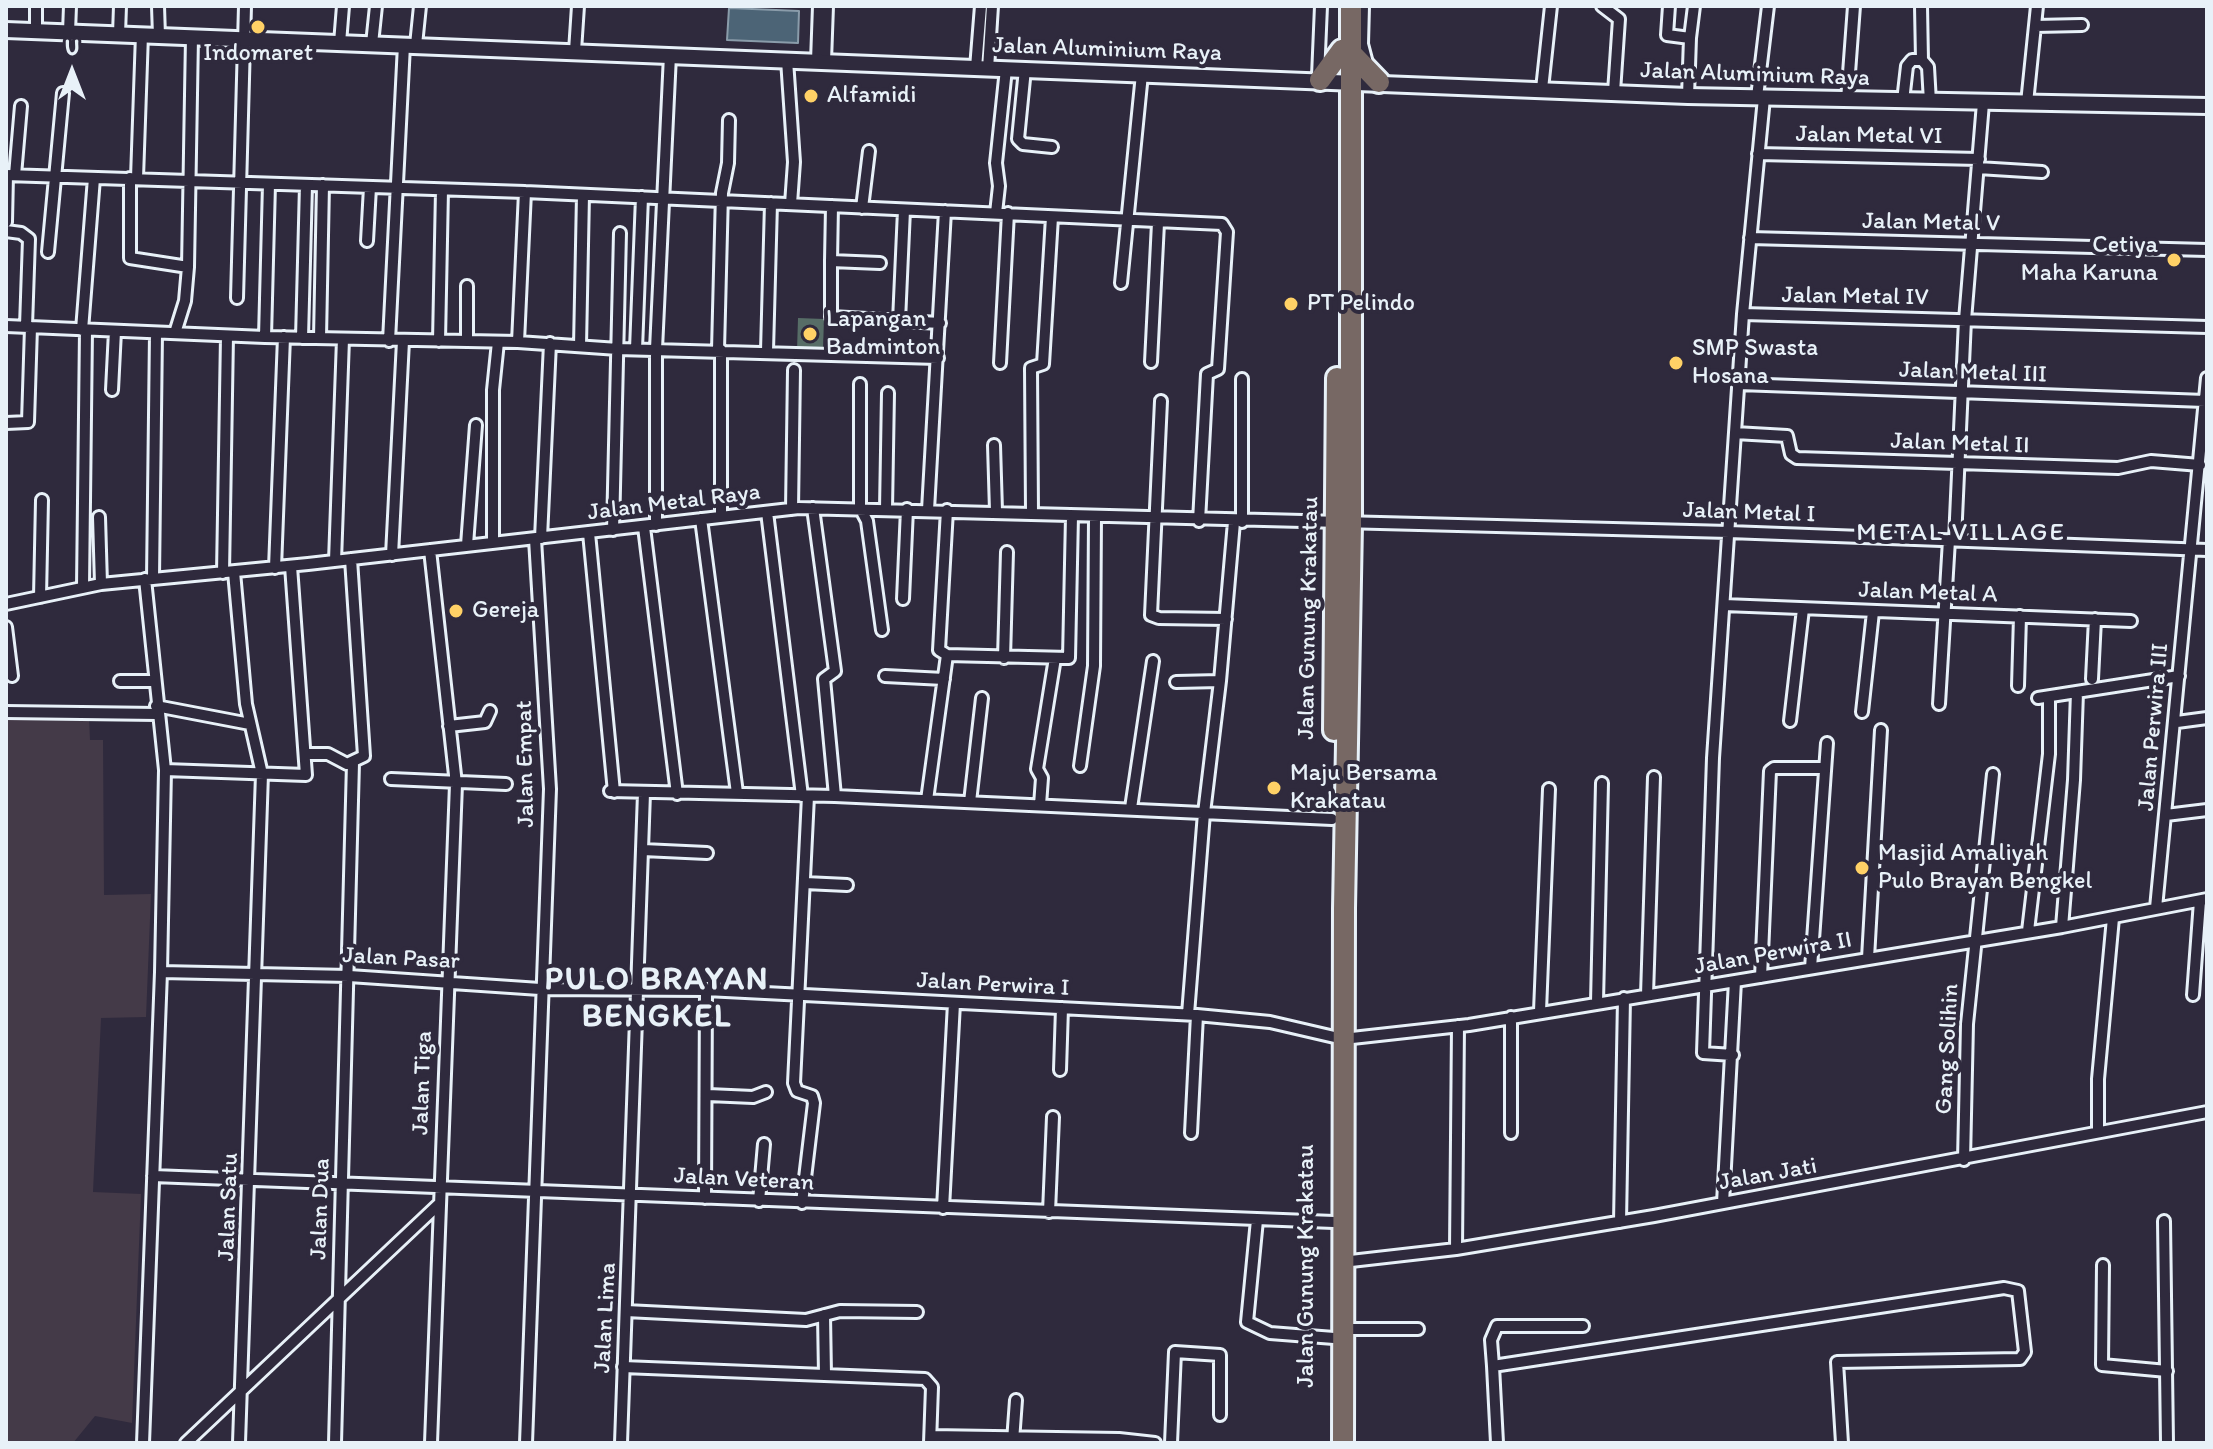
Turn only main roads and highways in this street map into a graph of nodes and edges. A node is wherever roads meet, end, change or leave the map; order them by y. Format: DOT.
graph roads {
  1 [pos="1342,6"];
  2 [pos="1351,6"];
  3 [pos="6,30"];
  4 [pos="1348,52"];
  5 [pos="1319,80"];
  6 [pos="1347,81"];
  7 [pos="1386,82"];
  8 [pos="2207,106"];
  9 [pos="1343,524"];
  10 [pos="1337,1039"];
  11 [pos="1340,1262"];
  12 [pos="1340,1334"];
  13 [pos="1333,1443"];
  14 [pos="1343,1443"];
  1 -- 4 [label="highway"];
  2 -- 4 [label="highway"];
  3 -- 5 [label="main road, Jalan Aluminium Raya"];
  4 -- 5 [label="highway"];
  4 -- 6 [label="highway, Jalan Gunung Krakatau"];
  4 -- 7 [label="highway"];
  5 -- 6 [label="main road, Jalan Aluminium Raya"];
  6 -- 7 [label="main road, Jalan Aluminium Raya"];
  6 -- 9 [label="highway, Jalan Gunung Krakatau"];
  7 -- 8 [label="main road, Jalan Aluminium Raya"];
  9 -- 10 [label="highway, Jalan Gunung Krakatau"];
  9 -- 10 [label="highway, Jalan Gunung Krakatau"];
  10 -- 11 [label="highway, Jalan Gunung Krakatau"];
  10 -- 11 [label="highway, Jalan Gunung Krakatau"];
  11 -- 12 [label="highway, Jalan Gunung Krakatau"];
  12 -- 13 [label="highway, Jalan Gunung Krakatau"];
  12 -- 14 [label="highway, Jalan Gunung Krakatau"];
}
